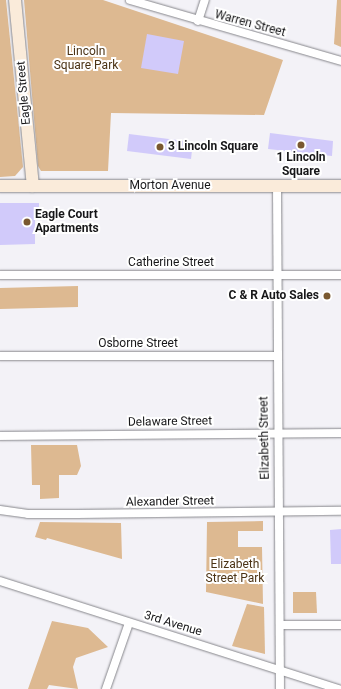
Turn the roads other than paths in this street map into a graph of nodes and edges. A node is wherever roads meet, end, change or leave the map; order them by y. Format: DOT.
graph roads {
  1 [pos="15,0"];
  2 [pos="130,0"];
  3 [pos="205,0"];
  4 [pos="198,21"];
  5 [pos="341,62"];
  6 [pos="0,186"];
  7 [pos="32,186"];
  8 [pos="277,186"];
  9 [pos="341,186"];
  10 [pos="0,275"];
  11 [pos="276,275"];
  12 [pos="341,275"];
  13 [pos="0,356"];
  14 [pos="276,356"];
  15 [pos="276,433"];
  16 [pos="341,433"];
  17 [pos="0,436"];
  18 [pos="0,510"];
  19 [pos="341,511"];
  20 [pos="278,512"];
  21 [pos="0,581"];
  22 [pos="129,623"];
  23 [pos="280,625"];
  24 [pos="341,625"];
  25 [pos="281,670"];
  26 [pos="106,689"];
  27 [pos="280,689"];
  28 [pos="338,689"];
  1 -- 7 [label="street, Eagle Street"];
  2 -- 4 [label="street, Warren Street"];
  3 -- 4 [label="street"];
  4 -- 5 [label="street, Warren Street"];
  6 -- 7 [label="street, Morton Avenue"];
  7 -- 8 [label="street, Morton Avenue"];
  8 -- 9 [label="street, Morton Avenue"];
  8 -- 11 [label="street, Elizabeth Street"];
  10 -- 11 [label="street, Catherine Street"];
  11 -- 12 [label="street, Catherine Street"];
  11 -- 14 [label="street, Elizabeth Street"];
  13 -- 14 [label="street, Osborne Street"];
  14 -- 15 [label="street, Elizabeth Street"];
  15 -- 16 [label="street, Delaware Street"];
  15 -- 17 [label="street, Delaware Street"];
  15 -- 20 [label="street, Elizabeth Street"];
  18 -- 20 [label="street, Alexander Street"];
  19 -- 20 [label="street, Alexander Street"];
  20 -- 23 [label="street, Elizabeth Street"];
  21 -- 22 [label="street, 3rd Avenue"];
  22 -- 25 [label="street, 3rd Avenue"];
  22 -- 26 [label="street"];
  23 -- 24 [label="street"];
  23 -- 25 [label="street, Elizabeth Street"];
  25 -- 27 [label="street, Elizabeth Street"];
  25 -- 28 [label="street, 3rd Avenue"];
}
